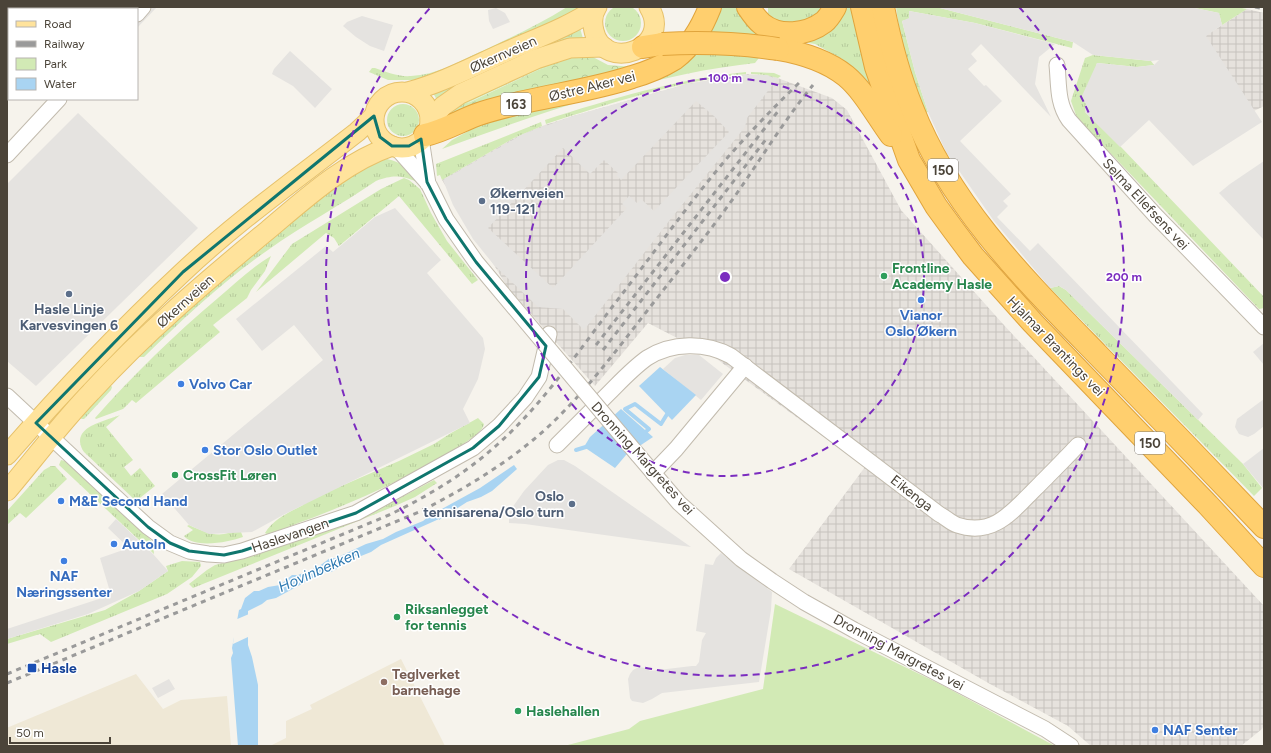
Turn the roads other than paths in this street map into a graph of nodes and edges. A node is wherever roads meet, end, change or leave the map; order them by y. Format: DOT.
graph roads {
  1 [pos="649,7"];
  2 [pos="710,7"];
  3 [pos="748,7"];
  4 [pos="835,7"];
  5 [pos="862,7"];
  6 [pos="884,7"];
  7 [pos="596,8"];
  8 [pos="780,41"];
  9 [pos="652,45"];
  10 [pos="604,47"];
  11 [pos="1057,65"];
  12 [pos="408,92"];
  13 [pos="58,100"];
  14 [pos="374,116"];
  15 [pos="425,132"];
  16 [pos="394,146"];
  17 [pos="7,155"];
  18 [pos="909,160"];
  19 [pos="428,183"];
  20 [pos="1264,327"];
  21 [pos="549,334"];
  22 [pos="745,366"];
  23 [pos="7,396"];
  24 [pos="36,423"];
  25 [pos="51,438"];
  26 [pos="557,445"];
  27 [pos="1078,446"];
  28 [pos="7,455"];
  29 [pos="653,473"];
  30 [pos="7,491"];
  31 [pos="1264,527"];
  32 [pos="1264,566"];
  33 [pos="1071,746"];
  1 -- 9 [label="main road"];
  2 -- 15 [label="highway, Østre Aker vei / 163"];
  3 -- 8 [label="highway"];
  4 -- 8 [label="highway"];
  5 -- 18 [label="highway, Hjalmar Brantings vei / 150"];
  6 -- 31 [label="highway, Hjalmar Brantings vei / 150"];
  7 -- 10 [label="main road"];
  7 -- 12 [label="main road, Økernveien"];
  8 -- 9 [label="highway, bridge"];
  8 -- 18 [label="highway"];
  9 -- 10 [label="main road"];
  10 -- 15 [label="main road, Økernveien"];
  11 -- 20 [label="street, Selma Ellefsens vei"];
  12 -- 14 [label="main road"];
  12 -- 15 [label="main road"];
  13 -- 17 [label="street"];
  14 -- 16 [label="main road"];
  14 -- 24 [label="main road, Økernveien"];
  15 -- 16 [label="main road"];
  15 -- 19 [label="street, Dronning Margretes vei"];
  16 -- 19 [label="street, Dronning Margretes vei"];
  16 -- 25 [label="main road, Økernveien"];
  18 -- 32 [label="highway, Hjalmar Brantings vei / 150"];
  19 -- 29 [label="street, Dronning Margretes vei, bridge"];
  21 -- 25 [label="street, Haslevangen"];
  22 -- 26 [label="street, Eikenga"];
  22 -- 27 [label="street, Eikenga"];
  22 -- 29 [label="street"];
  23 -- 24 [label="street, Haslevangen"];
  24 -- 25 [label="street, Haslevangen"];
  24 -- 28 [label="main road, Økernveien"];
  25 -- 30 [label="main road, Økernveien"];
  29 -- 33 [label="street, Dronning Margretes vei"];
}
